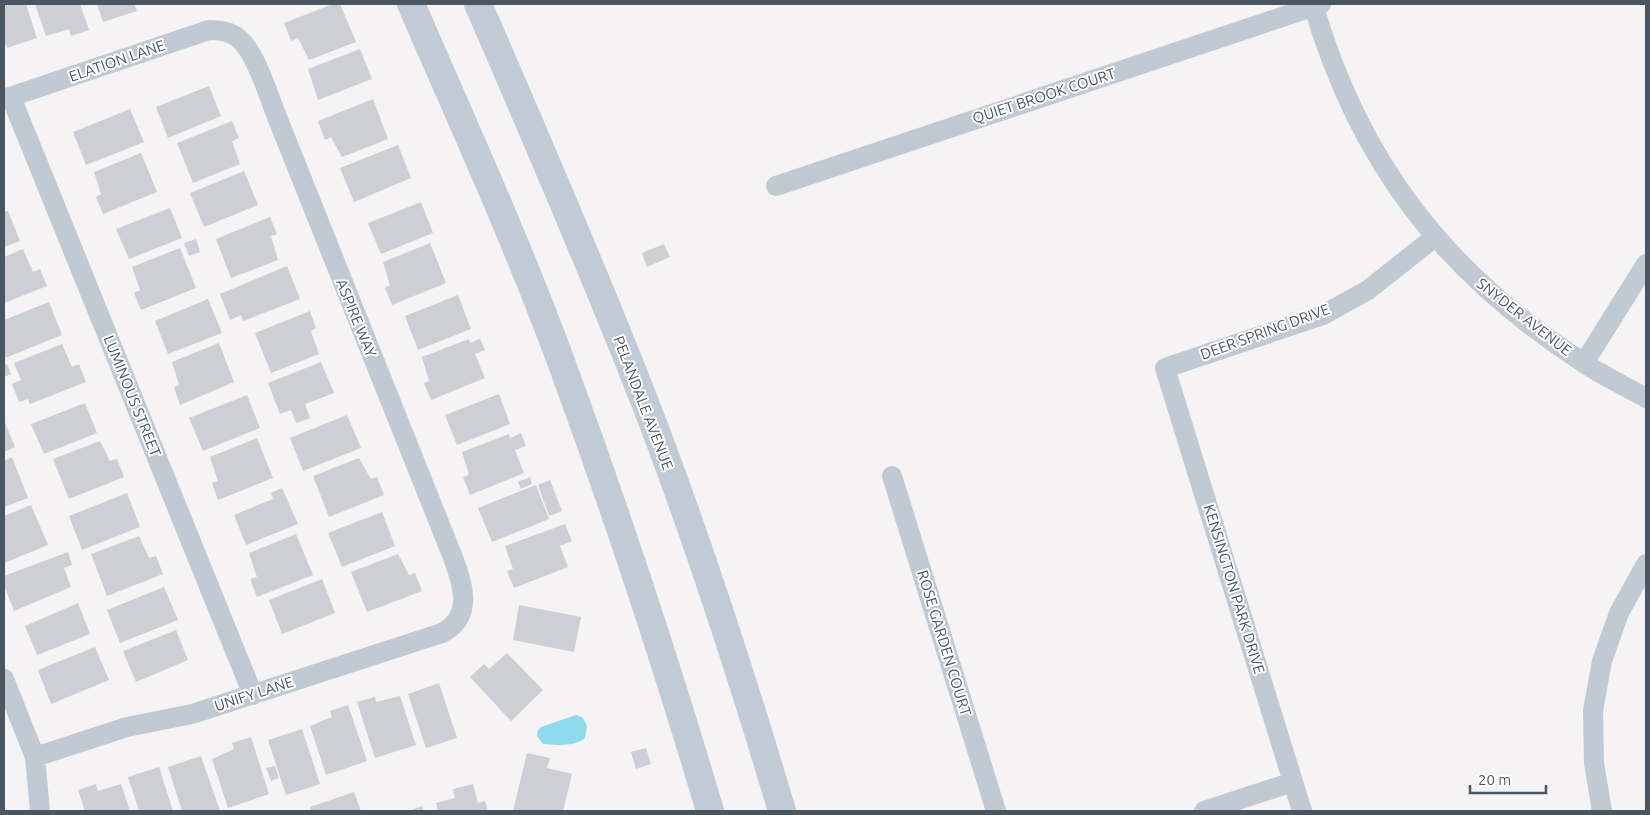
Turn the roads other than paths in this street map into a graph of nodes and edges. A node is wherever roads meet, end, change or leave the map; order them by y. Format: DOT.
graph roads {
  1 [pos="411,4"];
  2 [pos="478,4"];
  3 [pos="1316,5"];
  4 [pos="232,34"];
  5 [pos="7,98"];
  6 [pos="776,186"];
  7 [pos="1435,237"];
  8 [pos="1646,264"];
  9 [pos="1584,363"];
  10 [pos="1165,368"];
  11 [pos="1646,398"];
  12 [pos="892,476"];
  13 [pos="1646,564"];
  14 [pos="462,610"];
  15 [pos="4,679"];
  16 [pos="253,694"];
  17 [pos="35,757"];
  18 [pos="1293,782"];
  19 [pos="40,811"];
  20 [pos="710,811"];
  21 [pos="782,811"];
  22 [pos="996,811"];
  23 [pos="1204,811"];
  24 [pos="1302,811"];
  25 [pos="1602,811"];
  1 -- 20 [label="main road"];
  2 -- 21 [label="main road, PELANDALE AVENUE"];
  3 -- 6 [label="street, QUIET BROOK COURT"];
  3 -- 7 [label="street, SNYDER AVENUE"];
  4 -- 5 [label="street, ELATION LANE"];
  4 -- 14 [label="street, ASPIRE WAY"];
  5 -- 16 [label="street, LUMINOUS STREET"];
  7 -- 9 [label="street, SNYDER AVENUE"];
  7 -- 10 [label="street, DEER SPRING DRIVE"];
  8 -- 9 [label="street"];
  9 -- 11 [label="street, SNYDER AVENUE"];
  10 -- 18 [label="street, KENSINGTON PARK DRIVE"];
  12 -- 22 [label="street, ROSE GARDEN COURT"];
  13 -- 25 [label="street"];
  14 -- 16 [label="street, UNIFY LANE"];
  15 -- 17 [label="street"];
  16 -- 17 [label="street, UNIFY LANE"];
  17 -- 19 [label="street"];
  18 -- 23 [label="street"];
  18 -- 24 [label="street, KENSINGTON PARK DRIVE"];
}
